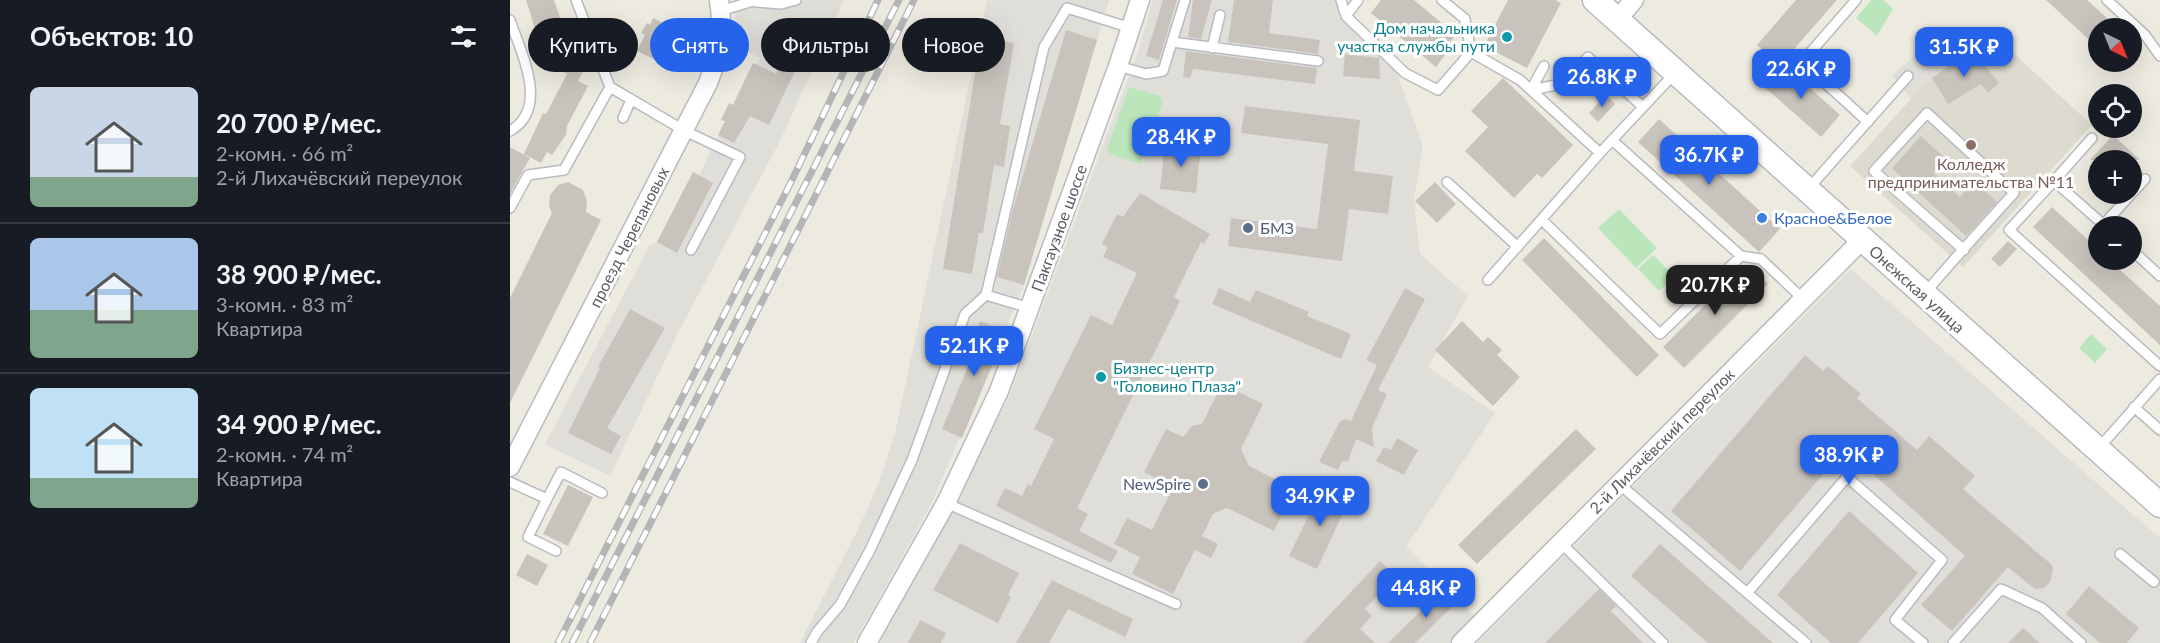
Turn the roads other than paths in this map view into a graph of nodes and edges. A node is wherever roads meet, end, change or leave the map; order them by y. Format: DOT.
graph roads {
  1 [pos="576,0"];
  2 [pos="796,0"];
  3 [pos="1140,0"];
  4 [pos="1185,0"];
  5 [pos="1341,0"];
  6 [pos="1358,0"];
  7 [pos="1442,0"];
  8 [pos="1595,0"];
  9 [pos="1634,0"];
  10 [pos="1856,0"];
  11 [pos="2107,0"];
  12 [pos="756,1"];
  13 [pos="1067,4"];
  14 [pos="720,5"];
  15 [pos="1220,15"];
  16 [pos="1346,16"];
  17 [pos="510,20"];
  18 [pos="1617,20"];
  19 [pos="1131,28"];
  20 [pos="1172,42"];
  21 [pos="1212,48"];
  22 [pos="1471,52"];
  23 [pos="2160,57"];
  24 [pos="1318,61"];
  25 [pos="1118,66"];
  26 [pos="1544,66"];
  27 [pos="1676,72"];
  28 [pos="1908,76"];
  29 [pos="610,87"];
  30 [pos="1531,90"];
  31 [pos="631,100"];
  32 [pos="1643,107"];
  33 [pos="623,118"];
  34 [pos="1868,122"];
  35 [pos="510,131"];
  36 [pos="685,131"];
  37 [pos="2092,138"];
  38 [pos="1612,140"];
  39 [pos="1600,153"];
  40 [pos="2145,179"];
  41 [pos="2054,181"];
  42 [pos="1447,182"];
  43 [pos="1807,190"];
  44 [pos="510,208"];
  45 [pos="2093,216"];
  46 [pos="2113,216"];
  47 [pos="1542,220"];
  48 [pos="1863,240"];
  49 [pos="1518,247"];
  50 [pos="691,250"];
  51 [pos="1964,250"];
  52 [pos="1741,256"];
  53 [pos="2142,259"];
  54 [pos="2160,276"];
  55 [pos="1488,280"];
  56 [pos="986,295"];
  57 [pos="1923,295"];
  58 [pos="1803,299"];
  59 [pos="1030,308"];
  60 [pos="2160,366"];
  61 [pos="2160,379"];
  62 [pos="2134,407"];
  63 [pos="2160,430"];
  64 [pos="514,447"];
  65 [pos="2096,450"];
  66 [pos="510,467"];
  67 [pos="510,482"];
  68 [pos="1619,484"];
  69 [pos="602,493"];
  70 [pos="547,500"];
  71 [pos="946,503"];
  72 [pos="2160,505"];
  73 [pos="1561,543"];
  74 [pos="556,551"];
  75 [pos="2120,554"];
  76 [pos="2158,582"];
  77 [pos="1748,592"];
  78 [pos="1176,604"];
  79 [pos="811,643"];
  80 [pos="867,643"];
  81 [pos="1461,643"];
  82 [pos="1663,643"];
  83 [pos="1806,643"];
  84 [pos="1923,643"];
  85 [pos="1953,643"];
  86 [pos="2081,643"];
  1 -- 29 [label="lane"];
  2 -- 12 [label="lane"];
  3 -- 19 [label="street, Пакгаузное шоссе"];
  4 -- 20 [label="lane"];
  5 -- 16 [label="lane"];
  6 -- 16 [label="lane"];
  7 -- 22 [label="lane"];
  8 -- 18 [label="main road, Онежская улица"];
  9 -- 18 [label="street"];
  10 -- 34 [label="lane"];
  11 -- 23 [label="lane"];
  12 -- 14 [label="lane"];
  13 -- 19 [label="lane"];
  13 -- 56 [label="lane"];
  14 -- 36 [label="street, проезд Черепановых"];
  15 -- 21 [label="lane"];
  16 -- 22 [label="lane"];
  17 -- 35 [label="lane"];
  18 -- 27 [label="main road, Онежская улица"];
  19 -- 25 [label="street, Пакгаузное шоссе"];
  20 -- 21 [label="lane"];
  20 -- 25 [label="lane"];
  21 -- 24 [label="lane"];
  22 -- 30 [label="lane"];
  25 -- 59 [label="street, Пакгаузное шоссе"];
  26 -- 30 [label="lane"];
  27 -- 32 [label="lane"];
  27 -- 43 [label="main road, Онежская улица"];
  28 -- 34 [label="lane"];
  29 -- 31 [label="lane"];
  29 -- 44 [label="lane"];
  30 -- 32 [label="lane"];
  30 -- 39 [label="lane"];
  31 -- 33 [label="lane"];
  31 -- 36 [label="lane"];
  32 -- 38 [label="lane"];
  34 -- 43 [label="lane"];
  36 -- 50 [label="lane"];
  36 -- 64 [label="street, проезд Черепановых"];
  37 -- 41 [label="lane"];
  38 -- 39 [label="lane"];
  38 -- 52 [label="lane"];
  39 -- 47 [label="lane"];
  40 -- 46 [label="lane"];
  41 -- 45 [label="lane"];
  41 -- 60 [label="lane"];
  42 -- 49 [label="lane"];
  43 -- 48 [label="main road, Онежская улица"];
  47 -- 49 [label="lane"];
  47 -- 52 [label="lane"];
  48 -- 57 [label="main road, Онежская улица"];
  48 -- 58 [label="street, 2-й Лихачёвский переулок"];
  49 -- 55 [label="lane"];
  51 -- 51 [label="lane"];
  51 -- 57 [label="lane"];
  52 -- 58 [label="lane"];
  53 -- 54 [label="lane"];
  56 -- 59 [label="lane"];
  56 -- 79 [label="lane"];
  57 -- 65 [label="main road, Онежская улица"];
  58 -- 68 [label="street, 2-й Лихачёвский переулок"];
  59 -- 71 [label="street, Пакгаузное шоссе"];
  61 -- 62 [label="lane"];
  62 -- 63 [label="lane"];
  62 -- 65 [label="lane"];
  64 -- 66 [label="street, проезд Черепановых"];
  65 -- 72 [label="main road, Онежская улица"];
  67 -- 70 [label="lane"];
  68 -- 73 [label="street, 2-й Лихачёвский переулок"];
  68 -- 77 [label="lane"];
  69 -- 70 [label="lane"];
  70 -- 74 [label="lane"];
  71 -- 78 [label="lane"];
  71 -- 80 [label="street, Пакгаузное шоссе"];
  73 -- 81 [label="street, 2-й Лихачёвский переулок"];
  73 -- 82 [label="lane"];
  75 -- 76 [label="lane"];
  77 -- 83 [label="lane"];
  77 -- 84 [label="lane"];
  85 -- 86 [label="lane"];
}
